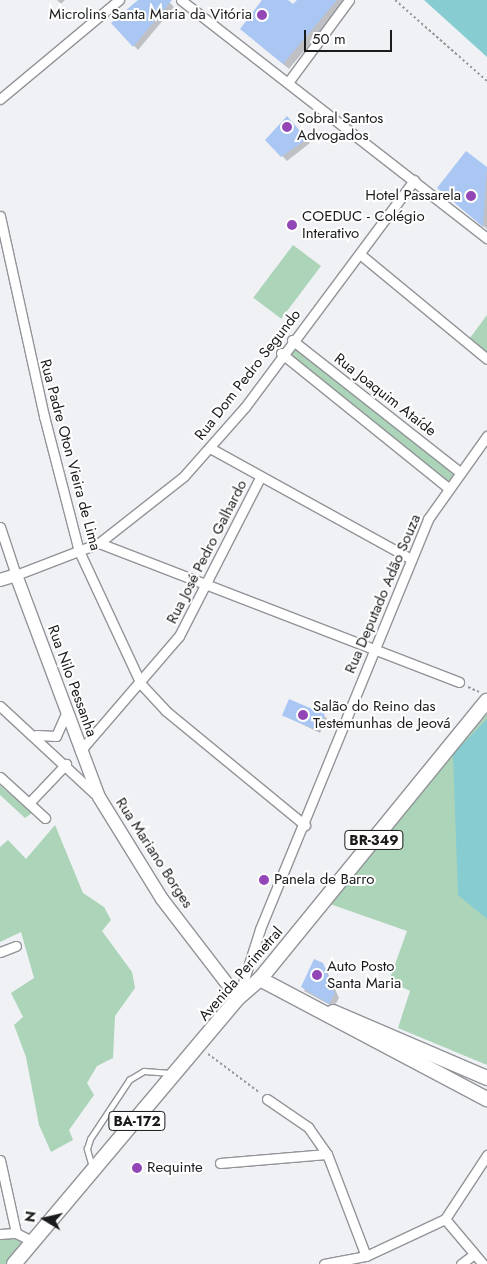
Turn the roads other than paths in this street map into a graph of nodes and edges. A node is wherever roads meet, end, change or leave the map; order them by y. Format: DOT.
graph roads {
  1 [pos="119,0"];
  2 [pos="181,0"];
  3 [pos="349,0"];
  4 [pos="289,81"];
  5 [pos="0,99"];
  6 [pos="414,180"];
  7 [pos="0,216"];
  8 [pos="487,238"];
  9 [pos="361,255"];
  10 [pos="292,340"];
  11 [pos="281,353"];
  12 [pos="487,359"];
  13 [pos="487,436"];
  14 [pos="210,448"];
  15 [pos="460,472"];
  16 [pos="260,478"];
  17 [pos="448,487"];
  18 [pos="0,527"];
  19 [pos="99,542"];
  20 [pos="79,551"];
  21 [pos="411,559"];
  22 [pos="16,575"];
  23 [pos="0,580"];
  24 [pos="206,586"];
  25 [pos="374,651"];
  26 [pos="459,682"];
  27 [pos="141,684"];
  28 [pos="487,701"];
  29 [pos="0,706"];
  30 [pos="66,716"];
  31 [pos="36,734"];
  32 [pos="80,751"];
  33 [pos="66,764"];
  34 [pos="0,778"];
  35 [pos="99,797"];
  36 [pos="29,803"];
  37 [pos="44,818"];
  38 [pos="305,825"];
  39 [pos="16,946"];
  40 [pos="0,952"];
  41 [pos="260,979"];
  42 [pos="238,998"];
  43 [pos="311,1004"];
  44 [pos="177,1074"];
  45 [pos="487,1078"];
  46 [pos="267,1099"];
  47 [pos="487,1099"];
  48 [pos="327,1154"];
  49 [pos="487,1155"];
  50 [pos="0,1160"];
  51 [pos="220,1163"];
  52 [pos="94,1171"];
  53 [pos="445,1219"];
  54 [pos="16,1233"];
  55 [pos="0,1234"];
  56 [pos="34,1242"];
  57 [pos="474,1255"];
  58 [pos="366,1256"];
  59 [pos="14,1264"];
  60 [pos="324,1264"];
  61 [pos="461,1264"];
  62 [pos="483,1264"];
  1 -- 5 [label="street"];
  2 -- 4 [label="street"];
  3 -- 4 [label="street"];
  4 -- 6 [label="street"];
  6 -- 8 [label="street"];
  6 -- 9 [label="street, Rua Dom Pedro Segundo"];
  7 -- 20 [label="street, Rua Padre Oton Vieira de Lima"];
  9 -- 10 [label="street, Rua Dom Pedro Segundo"];
  9 -- 12 [label="street"];
  10 -- 11 [label="street, Rua Dom Pedro Segundo"];
  10 -- 15 [label="street, Rua Joaquim Ataíde"];
  11 -- 14 [label="street, Rua Dom Pedro Segundo"];
  11 -- 17 [label="street"];
  13 -- 15 [label="street, Rua Deputado Adão Souza"];
  14 -- 16 [label="street"];
  14 -- 19 [label="street, Rua Dom Pedro Segundo"];
  15 -- 17 [label="street, Rua Deputado Adão Souza"];
  16 -- 21 [label="street"];
  16 -- 24 [label="street, Rua José Pedro Galhardo"];
  17 -- 21 [label="street, Rua Deputado Adão Souza"];
  18 -- 22 [label="street"];
  19 -- 20 [label="street, Rua Dom Pedro Segundo"];
  19 -- 24 [label="street"];
  20 -- 22 [label="street, Rua Dom Pedro Segundo"];
  20 -- 27 [label="street, Rua Padre Oton Vieira de Lima"];
  21 -- 25 [label="street, Rua Deputado Adão Souza"];
  22 -- 23 [label="street"];
  22 -- 30 [label="street, Rua Nilo Pessanha"];
  24 -- 25 [label="street"];
  24 -- 27 [label="street, Rua José Pedro Galhardo"];
  25 -- 26 [label="street"];
  25 -- 38 [label="street, Rua Deputado Adão Souza"];
  27 -- 32 [label="street, Rua José Pedro Galhardo"];
  27 -- 38 [label="street, Rua Padre Oton Vieira de Lima"];
  28 -- 41 [label="main road, Avenida Perimetral / BR-349"];
  29 -- 31 [label="street"];
  30 -- 31 [label="street"];
  30 -- 32 [label="street, Rua Nilo Pessanha"];
  31 -- 33 [label="street"];
  32 -- 35 [label="street, Rua Nilo Pessanha"];
  33 -- 35 [label="street"];
  33 -- 36 [label="street"];
  34 -- 36 [label="street"];
  35 -- 42 [label="street, Rua Mariano Borges"];
  36 -- 37 [label="street"];
  38 -- 42 [label="street, Rua Deputado Adão Souza"];
  39 -- 40 [label="street"];
  41 -- 42 [label="main road, Avenida Perimetral / BA-172"];
  41 -- 43 [label="main road"];
  42 -- 44 [label="main road, Avenida Perimetral / BA-172"];
  43 -- 45 [label="main road"];
  43 -- 47 [label="main road"];
  44 -- 52 [label="main road, Avenida Perimetral / BA-172"];
  44 -- 52 [label="lane"];
  46 -- 48 [label="street"];
  48 -- 51 [label="street"];
  48 -- 58 [label="street"];
  49 -- 53 [label="street"];
  50 -- 54 [label="street"];
  52 -- 56 [label="main road, Avenida Perimetral / BA-172"];
  53 -- 57 [label="street"];
  53 -- 58 [label="street"];
  54 -- 55 [label="street"];
  54 -- 56 [label="street"];
  56 -- 59 [label="main road, Avenida Perimetral / BA-172"];
  57 -- 61 [label="street"];
  57 -- 62 [label="street"];
  58 -- 60 [label="street"];
}
